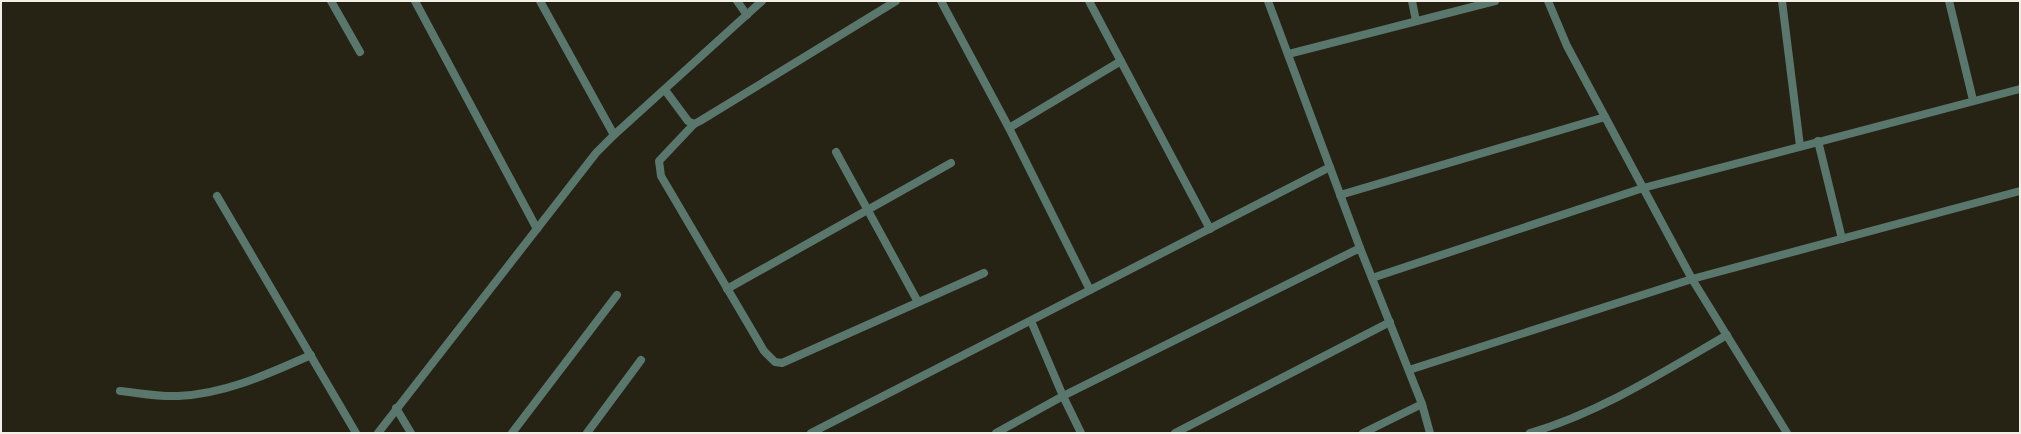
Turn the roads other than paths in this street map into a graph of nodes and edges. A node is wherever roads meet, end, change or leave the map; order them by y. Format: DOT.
graph roads {
  1 [pos="331,1"];
  2 [pos="414,1"];
  3 [pos="540,1"];
  4 [pos="737,1"];
  5 [pos="762,1"];
  6 [pos="896,1"];
  7 [pos="941,1"];
  8 [pos="1089,1"];
  9 [pos="1268,1"];
  10 [pos="1412,1"];
  11 [pos="1495,1"];
  12 [pos="1548,1"];
  13 [pos="1782,1"];
  14 [pos="1949,1"];
  15 [pos="1482,3"];
  16 [pos="746,14"];
  17 [pos="1416,21"];
  18 [pos="360,52"];
  19 [pos="1288,54"];
  20 [pos="1121,61"];
  21 [pos="2020,89"];
  22 [pos="665,90"];
  23 [pos="1973,100"];
  24 [pos="1605,117"];
  25 [pos="694,124"];
  26 [pos="1009,128"];
  27 [pos="614,135"];
  28 [pos="1818,141"];
  29 [pos="1800,146"];
  30 [pos="836,152"];
  31 [pos="951,163"];
  32 [pos="1330,167"];
  33 [pos="1643,188"];
  34 [pos="2020,191"];
  35 [pos="1340,195"];
  36 [pos="217,196"];
  37 [pos="868,210"];
  38 [pos="537,229"];
  39 [pos="1210,229"];
  40 [pos="1842,239"];
  41 [pos="1360,248"];
  42 [pos="984,273"];
  43 [pos="1372,278"];
  44 [pos="1692,279"];
  45 [pos="727,288"];
  46 [pos="1090,290"];
  47 [pos="616,295"];
  48 [pos="918,302"];
  49 [pos="1031,321"];
  50 [pos="1390,322"];
  51 [pos="1727,335"];
  52 [pos="310,355"];
  53 [pos="641,360"];
  54 [pos="1409,370"];
  55 [pos="120,391"];
  56 [pos="1063,396"];
  57 [pos="1422,404"];
  58 [pos="396,408"];
  59 [pos="356,433"];
  60 [pos="378,433"];
  61 [pos="411,433"];
  62 [pos="512,433"];
  63 [pos="587,433"];
  64 [pos="811,433"];
  65 [pos="996,433"];
  66 [pos="1081,433"];
  67 [pos="1175,433"];
  68 [pos="1363,433"];
  69 [pos="1430,433"];
  70 [pos="1530,433"];
  71 [pos="1788,433"];
  1 -- 18 [label="street"];
  2 -- 38 [label="street"];
  3 -- 27 [label="street"];
  4 -- 16 [label="street"];
  5 -- 16 [label="street"];
  6 -- 25 [label="street"];
  7 -- 26 [label="street"];
  8 -- 20 [label="street"];
  9 -- 19 [label="street"];
  10 -- 17 [label="street"];
  11 -- 15 [label="street"];
  12 -- 24 [label="street"];
  13 -- 29 [label="street"];
  14 -- 23 [label="street"];
  15 -- 17 [label="street"];
  16 -- 22 [label="street"];
  17 -- 19 [label="street"];
  19 -- 32 [label="street"];
  20 -- 26 [label="street"];
  20 -- 39 [label="street"];
  21 -- 23 [label="street"];
  22 -- 25 [label="street"];
  22 -- 27 [label="street"];
  23 -- 28 [label="street"];
  24 -- 33 [label="street"];
  24 -- 35 [label="street"];
  25 -- 45 [label="street"];
  26 -- 46 [label="street"];
  27 -- 38 [label="street"];
  28 -- 29 [label="street"];
  28 -- 40 [label="street"];
  29 -- 33 [label="street"];
  30 -- 37 [label="street"];
  31 -- 37 [label="street"];
  32 -- 35 [label="street"];
  32 -- 39 [label="street"];
  33 -- 43 [label="street"];
  33 -- 44 [label="street"];
  34 -- 40 [label="street"];
  35 -- 41 [label="street"];
  36 -- 52 [label="street"];
  37 -- 45 [label="street"];
  37 -- 48 [label="street"];
  38 -- 58 [label="street"];
  39 -- 46 [label="street"];
  40 -- 44 [label="street"];
  41 -- 43 [label="street"];
  41 -- 56 [label="street"];
  42 -- 48 [label="street"];
  43 -- 50 [label="street"];
  44 -- 51 [label="street"];
  44 -- 54 [label="street"];
  45 -- 48 [label="street"];
  46 -- 49 [label="street"];
  47 -- 62 [label="street"];
  49 -- 56 [label="street"];
  49 -- 64 [label="street"];
  50 -- 54 [label="street"];
  50 -- 67 [label="street"];
  51 -- 70 [label="street"];
  51 -- 71 [label="street"];
  52 -- 55 [label="street"];
  52 -- 59 [label="street"];
  53 -- 63 [label="street"];
  54 -- 57 [label="street"];
  56 -- 65 [label="street"];
  56 -- 66 [label="street"];
  57 -- 68 [label="street"];
  57 -- 69 [label="street"];
  58 -- 60 [label="street"];
  58 -- 61 [label="street"];
}
